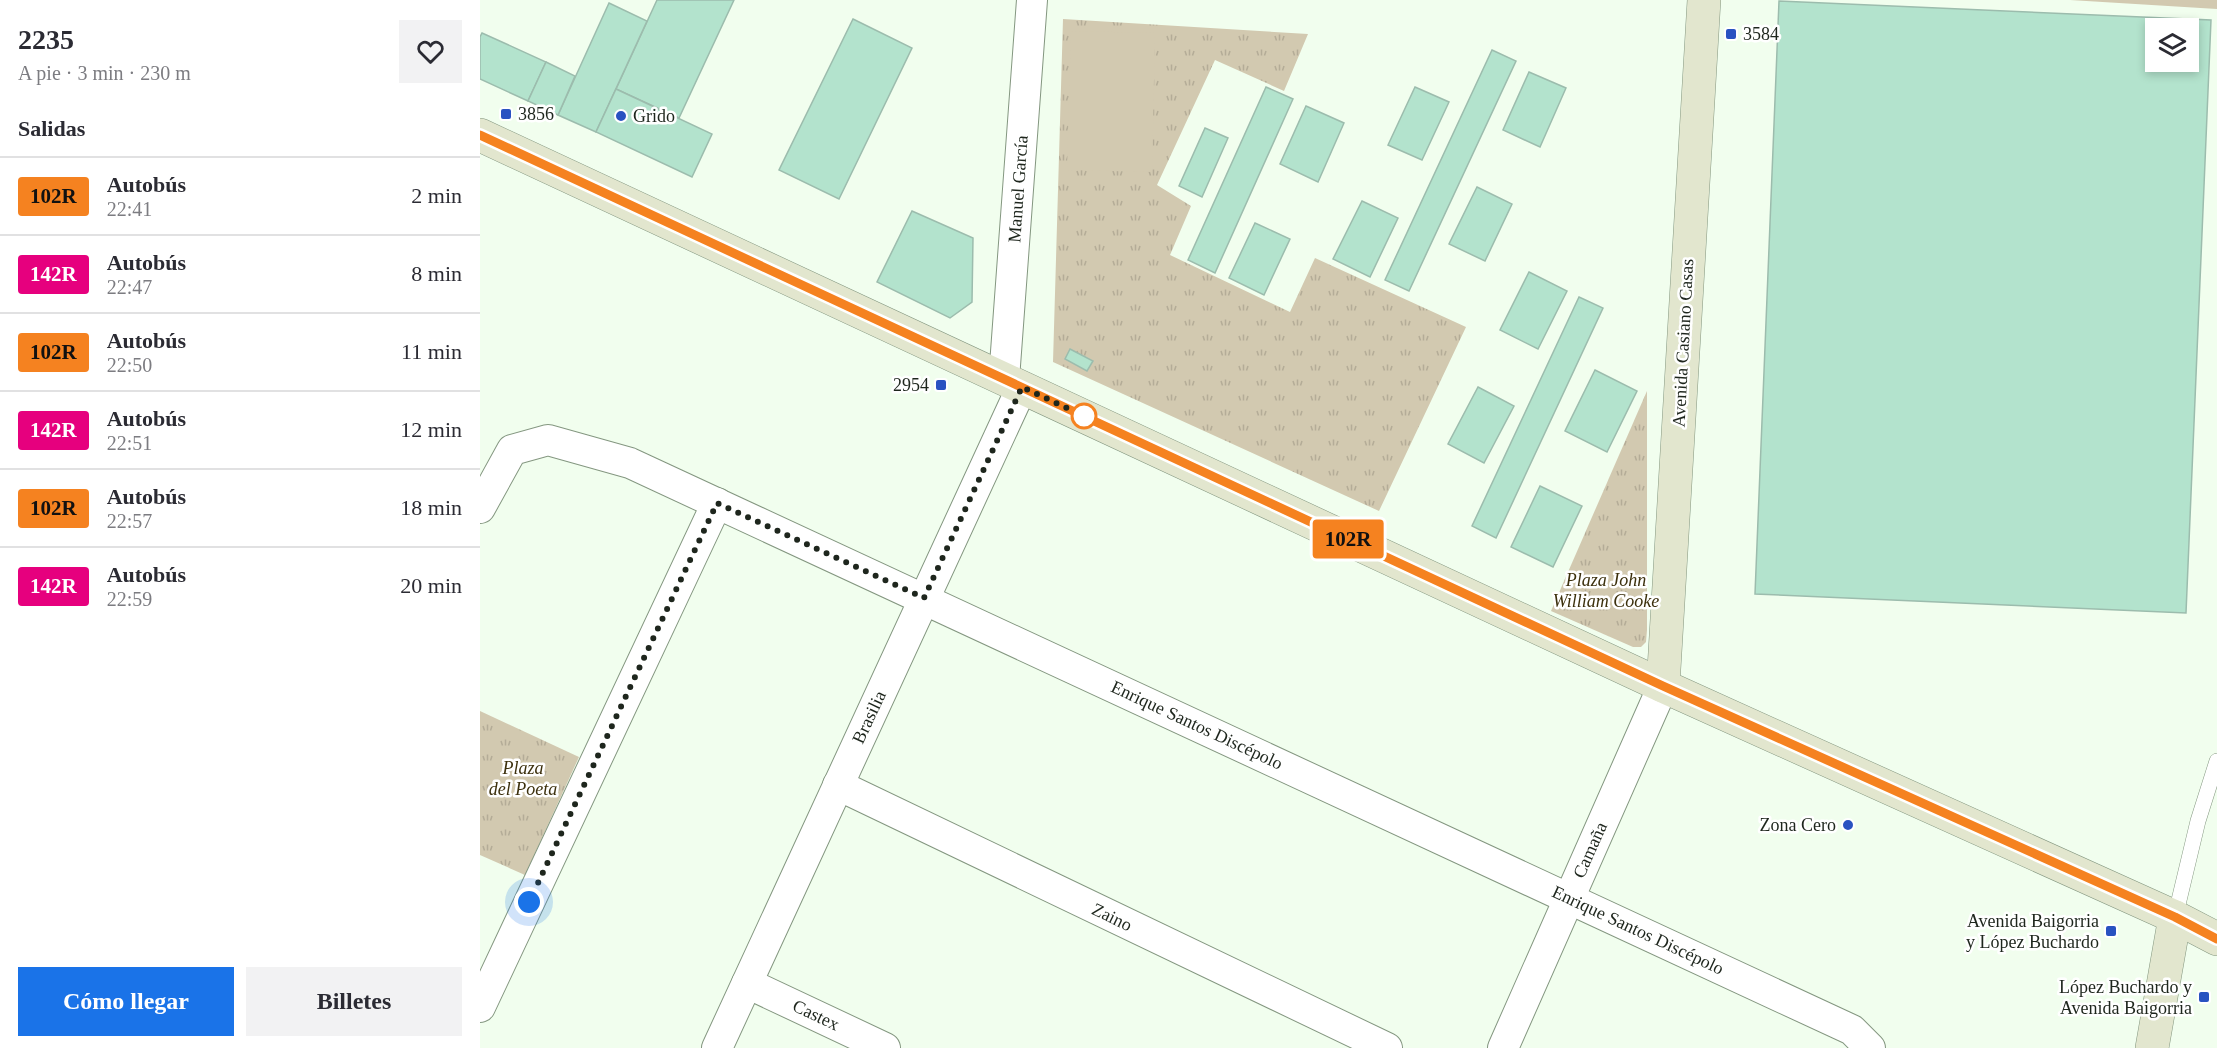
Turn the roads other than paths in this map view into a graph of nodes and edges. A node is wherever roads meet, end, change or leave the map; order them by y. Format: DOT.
graph roads {
  1 [pos="1032,0"];
  2 [pos="1704,0"];
  3 [pos="480,135"];
  4 [pos="1013,383"];
  5 [pos="717,503"];
  6 [pos="480,508"];
  7 [pos="924,598"];
  8 [pos="1663,686"];
  9 [pos="2217,761"];
  10 [pos="838,785"];
  11 [pos="1569,897"];
  12 [pos="2175,917"];
  13 [pos="2217,939"];
  14 [pos="747,983"];
  15 [pos="480,1007"];
  16 [pos="717,1048"];
  17 [pos="885,1048"];
  18 [pos="1387,1048"];
  19 [pos="1503,1048"];
  20 [pos="1870,1048"];
  21 [pos="2152,1048"];
  1 -- 4 [label="street, Manuel García"];
  2 -- 8 [label="main road, Avenida Casiano Casas"];
  3 -- 4 [label="main road"];
  4 -- 7 [label="street, Brasilia"];
  4 -- 8 [label="main road"];
  5 -- 6 [label="street, Enrique Santos Discépolo"];
  5 -- 7 [label="street, Enrique Santos Discépolo"];
  5 -- 15 [label="street"];
  7 -- 10 [label="street, Brasilia"];
  7 -- 11 [label="street, Enrique Santos Discépolo"];
  8 -- 11 [label="street, Camaña"];
  8 -- 12 [label="main road"];
  9 -- 12 [label="lane"];
  10 -- 14 [label="street, Brasilia"];
  10 -- 18 [label="street, Zaino"];
  11 -- 19 [label="street, Camaña"];
  11 -- 20 [label="street, Enrique Santos Discépolo"];
  12 -- 13 [label="main road"];
  12 -- 21 [label="main road"];
  14 -- 16 [label="street, Brasilia"];
  14 -- 17 [label="street, Castex"];
}
